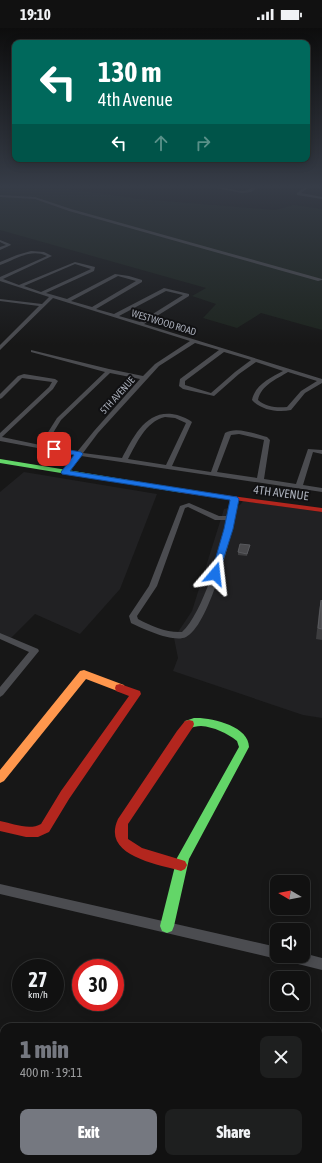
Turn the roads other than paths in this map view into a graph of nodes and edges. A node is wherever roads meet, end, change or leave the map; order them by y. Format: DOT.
graph roads {
  1 [pos="173,239"];
  2 [pos="0,241"];
  3 [pos="0,249"];
  4 [pos="0,264"];
  5 [pos="0,280"];
  6 [pos="320,280"];
  7 [pos="20,286"];
  8 [pos="42,293"];
  9 [pos="52,296"];
  10 [pos="67,301"];
  11 [pos="1,302"];
  12 [pos="42,305"];
  13 [pos="92,309"];
  14 [pos="115,316"];
  15 [pos="140,324"];
  16 [pos="194,341"];
  17 [pos="1,345"];
  18 [pos="224,350"];
  19 [pos="34,351"];
  20 [pos="255,360"];
  21 [pos="288,370"];
  22 [pos="109,371"];
  23 [pos="144,378"];
  24 [pos="322,381"];
  25 [pos="0,397"];
  26 [pos="0,436"];
  27 [pos="0,440"];
  28 [pos="42,446"];
  29 [pos="322,452"];
  30 [pos="79,454"];
  31 [pos="124,460"];
  32 [pos="0,461"];
  33 [pos="168,467"];
  34 [pos="65,472"];
  35 [pos="213,474"];
  36 [pos="260,481"];
  37 [pos="299,487"];
  38 [pos="322,490"];
  39 [pos="235,499"];
  40 [pos="322,510"];
  41 [pos="231,518"];
  42 [pos="0,636"];
  43 [pos="0,693"];
  44 [pos="0,778"];
  45 [pos="0,826"];
  46 [pos="181,865"];
  47 [pos="0,889"];
  48 [pos="167,926"];
  49 [pos="270,951"];
  50 [pos="310,961"];
  51 [pos="322,964"];
  1 -- 6 [label="street"];
  2 -- 3 [label="street"];
  4 -- 5 [label="street"];
  5 -- 7 [label="street, WESTWOOD ROAD"];
  7 -- 8 [label="street, WESTWOOD ROAD"];
  7 -- 8 [label="street"];
  8 -- 9 [label="street, WESTWOOD ROAD"];
  9 -- 10 [label="street, WESTWOOD ROAD"];
  9 -- 12 [label="street"];
  10 -- 13 [label="street, WESTWOOD ROAD"];
  10 -- 13 [label="street"];
  11 -- 12 [label="street"];
  12 -- 17 [label="street"];
  13 -- 14 [label="street, WESTWOOD ROAD"];
  14 -- 15 [label="street, WESTWOOD ROAD"];
  14 -- 15 [label="street"];
  15 -- 16 [label="street, WESTWOOD ROAD"];
  16 -- 18 [label="street, WESTWOOD ROAD"];
  16 -- 23 [label="street, 5TH AVENUE"];
  18 -- 20 [label="street, WESTWOOD ROAD"];
  18 -- 20 [label="street"];
  19 -- 22 [label="street"];
  20 -- 21 [label="street, WESTWOOD ROAD"];
  21 -- 24 [label="street, WESTWOOD ROAD"];
  21 -- 24 [label="street"];
  22 -- 23 [label="street"];
  22 -- 28 [label="street"];
  23 -- 30 [label="street, 5TH AVENUE"];
  25 -- 26 [label="street"];
  27 -- 28 [label="street"];
  28 -- 30 [label="street"];
  29 -- 37 [label="street"];
  30 -- 31 [label="street"];
  30 -- 34 [label="street, 5TH AVENUE"];
  31 -- 33 [label="street"];
  31 -- 33 [label="street"];
  32 -- 34 [label="street, 4TH AVENUE"];
  33 -- 35 [label="street"];
  34 -- 39 [label="street, 4TH AVENUE"];
  35 -- 36 [label="street"];
  35 -- 36 [label="street"];
  36 -- 37 [label="street"];
  37 -- 38 [label="street"];
  39 -- 40 [label="street, 4TH AVENUE"];
  39 -- 41 [label="street"];
  41 -- 41 [label="street"];
  42 -- 43 [label="street"];
  44 -- 45 [label="street"];
  46 -- 46 [label="street"];
  46 -- 48 [label="street"];
  47 -- 48 [label="street"];
  48 -- 49 [label="street"];
  50 -- 51 [label="street"];
}
